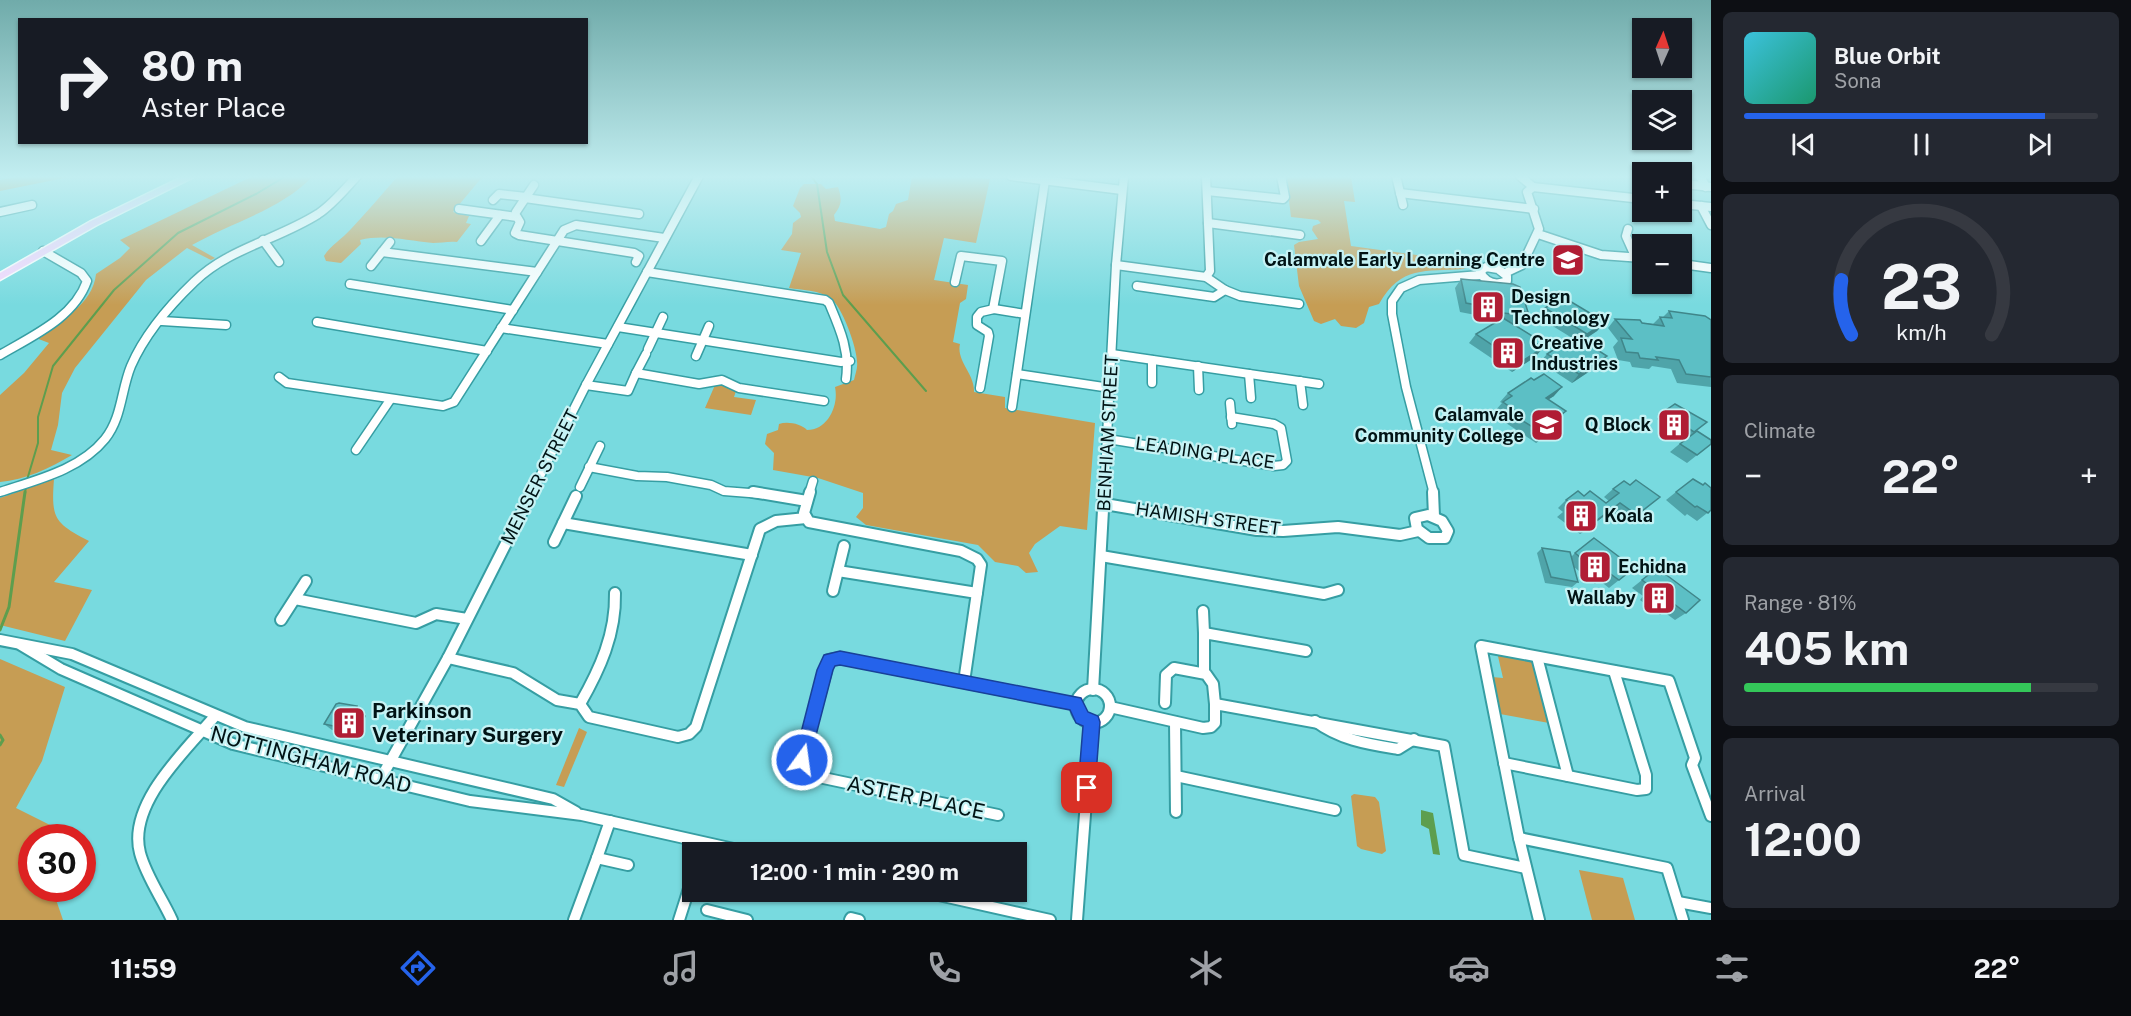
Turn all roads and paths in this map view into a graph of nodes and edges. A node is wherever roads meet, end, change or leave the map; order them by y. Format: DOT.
graph roads {
  1 [pos="103,219"];
  2 [pos="306,219"];
  3 [pos="497,219"];
  4 [pos="520,219"];
  5 [pos="611,219"];
  6 [pos="675,219"];
  7 [pos="1039,219"];
  8 [pos="1120,219"];
  9 [pos="1208,219"];
  10 [pos="1537,219"];
  11 [pos="1208,223"];
  12 [pos="605,229"];
  13 [pos="1628,229"];
  14 [pos="1286,233"];
  15 [pos="1538,234"];
  16 [pos="1300,235"];
  17 [pos="664,238"];
  18 [pos="263,240"];
  19 [pos="481,241"];
  20 [pos="557,241"];
  21 [pos="390,242"];
  22 [pos="1287,243"];
  23 [pos="639,244"];
  24 [pos="1632,246"];
  25 [pos="43,251"];
  26 [pos="382,252"];
  27 [pos="634,253"];
  28 [pos="1632,257"];
  29 [pos="279,262"];
  30 [pos="636,262"];
  31 [pos="1116,265"];
  32 [pos="1692,265"];
  33 [pos="371,266"];
  34 [pos="1711,268"];
  35 [pos="537,272"];
  36 [pos="647,272"];
  37 [pos="1505,273"];
  38 [pos="1480,275"];
  39 [pos="0,277"];
  40 [pos="1206,277"];
  41 [pos="955,282"];
  42 [pos="350,284"];
  43 [pos="1137,286"];
  44 [pos="1225,290"];
  45 [pos="1299,304"];
  46 [pos="993,309"];
  47 [pos="513,310"];
  48 [pos="1025,314"];
  49 [pos="663,317"];
  50 [pos="162,321"];
  51 [pos="316,322"];
  52 [pos="226,325"];
  53 [pos="709,326"];
  54 [pos="618,327"];
  55 [pos="501,328"];
  56 [pos="657,332"];
  57 [pos="703,339"];
  58 [pos="608,344"];
  59 [pos="486,351"];
  60 [pos="1112,354"];
  61 [pos="0,355"];
  62 [pos="696,356"];
  63 [pos="1152,360"];
  64 [pos="850,361"];
  65 [pos="1198,366"];
  66 [pos="636,374"];
  67 [pos="1017,374"];
  68 [pos="1249,374"];
  69 [pos="279,377"];
  70 [pos="846,379"];
  71 [pos="1300,381"];
  72 [pos="1152,383"];
  73 [pos="1319,384"];
  74 [pos="586,385"];
  75 [pos="980,388"];
  76 [pos="1110,388"];
  77 [pos="1199,390"];
  78 [pos="1251,398"];
  79 [pos="390,400"];
  80 [pos="824,401"];
  81 [pos="1230,403"];
  82 [pos="1303,405"];
  83 [pos="1012,407"];
  84 [pos="1108,439"];
  85 [pos="600,446"];
  86 [pos="356,450"];
  87 [pos="590,467"];
  88 [pos="813,481"];
  89 [pos="0,492"];
  90 [pos="807,501"];
  91 [pos="1105,504"];
  92 [pos="1434,516"];
  93 [pos="806,518"];
  94 [pos="563,523"];
  95 [pos="1418,531"];
  96 [pos="554,542"];
  97 [pos="844,546"];
  98 [pos="752,555"];
  99 [pos="1101,556"];
  100 [pos="838,571"];
  101 [pos="306,581"];
  102 [pos="1338,590"];
  103 [pos="832,591"];
  104 [pos="615,592"];
  105 [pos="977,593"];
  106 [pos="295,599"];
  107 [pos="1203,612"];
  108 [pos="467,619"];
  109 [pos="281,620"];
  110 [pos="1204,633"];
  111 [pos="0,640"];
  112 [pos="21,645"];
  113 [pos="1306,651"];
  114 [pos="1537,657"];
  115 [pos="448,658"];
  116 [pos="1614,671"];
  117 [pos="1204,673"];
  118 [pos="964,682"];
  119 [pos="1093,690"];
  120 [pos="1165,703"];
  121 [pos="580,704"];
  122 [pos="1075,704"];
  123 [pos="1215,704"];
  124 [pos="1110,707"];
  125 [pos="215,716"];
  126 [pos="1092,722"];
  127 [pos="1175,722"];
  128 [pos="203,732"];
  129 [pos="391,762"];
  130 [pos="1504,763"];
  131 [pos="1176,776"];
  132 [pos="1568,776"];
  133 [pos="381,778"];
  134 [pos="1335,810"];
  135 [pos="1176,812"];
  136 [pos="582,815"];
  137 [pos="998,815"];
  138 [pos="1711,816"];
  139 [pos="610,821"];
  140 [pos="1519,838"];
  141 [pos="684,842"];
  142 [pos="597,858"];
  143 [pos="628,865"];
  144 [pos="1526,868"];
  145 [pos="685,902"];
  146 [pos="970,902"];
  147 [pos="1678,902"];
  148 [pos="1711,908"];
  149 [pos="706,910"];
  150 [pos="172,920"];
  151 [pos="574,920"];
  152 [pos="679,920"];
  153 [pos="747,920"];
  154 [pos="850,920"];
  155 [pos="860,920"];
  156 [pos="1050,920"];
  157 [pos="1077,920"];
  158 [pos="1539,920"];
  159 [pos="1683,920"];
  1 -- 25 [label="main road"];
  2 -- 18 [label="street"];
  3 -- 19 [label="street"];
  4 -- 20 [label="street"];
  5 -- 12 [label="street"];
  6 -- 17 [label="street, MENSER STREET"];
  7 -- 48 [label="street"];
  8 -- 31 [label="street, BENHIAM STREET"];
  9 -- 11 [label="street"];
  10 -- 15 [label="street"];
  11 -- 14 [label="street"];
  11 -- 40 [label="street"];
  12 -- 17 [label="street"];
  12 -- 20 [label="street"];
  13 -- 24 [label="street"];
  14 -- 16 [label="street"];
  14 -- 22 [label="street"];
  15 -- 28 [label="street"];
  15 -- 37 [label="street"];
  17 -- 36 [label="street, MENSER STREET"];
  18 -- 29 [label="street"];
  18 -- 50 [label="street"];
  20 -- 27 [label="street"];
  20 -- 35 [label="street"];
  21 -- 26 [label="street"];
  23 -- 27 [label="street"];
  25 -- 39 [label="main road"];
  25 -- 61 [label="street"];
  26 -- 33 [label="street"];
  26 -- 35 [label="street"];
  27 -- 30 [label="street"];
  31 -- 40 [label="street"];
  31 -- 60 [label="street, BENHIAM STREET"];
  32 -- 34 [label="street"];
  35 -- 47 [label="street"];
  36 -- 54 [label="street, MENSER STREET"];
  36 -- 64 [label="street"];
  37 -- 38 [label="street"];
  37 -- 38 [label="street"];
  38 -- 92 [label="street"];
  40 -- 44 [label="street"];
  41 -- 46 [label="street"];
  42 -- 47 [label="street"];
  43 -- 44 [label="street"];
  44 -- 45 [label="street"];
  46 -- 48 [label="street"];
  46 -- 75 [label="street"];
  47 -- 55 [label="street"];
  48 -- 67 [label="street"];
  49 -- 56 [label="street"];
  50 -- 52 [label="street"];
  50 -- 89 [label="street"];
  51 -- 59 [label="street"];
  53 -- 57 [label="street"];
  54 -- 56 [label="street"];
  54 -- 58 [label="street, MENSER STREET"];
  55 -- 58 [label="street"];
  55 -- 59 [label="street"];
  56 -- 57 [label="street"];
  56 -- 66 [label="street"];
  57 -- 62 [label="street"];
  57 -- 64 [label="street"];
  58 -- 74 [label="street, MENSER STREET"];
  59 -- 79 [label="street"];
  60 -- 63 [label="street"];
  60 -- 76 [label="street, BENHIAM STREET"];
  63 -- 65 [label="street"];
  63 -- 72 [label="street"];
  64 -- 70 [label="street"];
  65 -- 68 [label="street"];
  65 -- 77 [label="street"];
  66 -- 74 [label="street"];
  66 -- 80 [label="street"];
  67 -- 76 [label="street"];
  67 -- 83 [label="street"];
  68 -- 71 [label="street"];
  68 -- 78 [label="street"];
  69 -- 79 [label="street"];
  71 -- 73 [label="street"];
  71 -- 82 [label="street"];
  74 -- 108 [label="street, MENSER STREET"];
  76 -- 84 [label="street, BENHIAM STREET"];
  79 -- 86 [label="street"];
  81 -- 84 [label="street, LEADING PLACE"];
  84 -- 91 [label="street, BENHIAM STREET"];
  85 -- 87 [label="street"];
  87 -- 90 [label="street"];
  87 -- 94 [label="street"];
  88 -- 90 [label="street"];
  90 -- 93 [label="street"];
  91 -- 95 [label="street, HAMISH STREET"];
  91 -- 99 [label="street, BENHIAM STREET"];
  92 -- 95 [label="street"];
  92 -- 95 [label="street"];
  93 -- 98 [label="street"];
  93 -- 105 [label="street"];
  94 -- 96 [label="street"];
  94 -- 98 [label="street"];
  97 -- 100 [label="street"];
  98 -- 121 [label="street"];
  99 -- 102 [label="street"];
  99 -- 119 [label="street, BENHIAM STREET"];
  100 -- 103 [label="street"];
  100 -- 105 [label="street"];
  101 -- 106 [label="street"];
  104 -- 121 [label="street"];
  105 -- 118 [label="street"];
  106 -- 108 [label="street"];
  106 -- 109 [label="street"];
  107 -- 110 [label="street"];
  108 -- 115 [label="street, MENSER STREET"];
  110 -- 113 [label="street"];
  110 -- 117 [label="street"];
  111 -- 112 [label="street, NOTTINGHAM ROAD"];
  112 -- 125 [label="street, NOTTINGHAM ROAD"];
  112 -- 128 [label="street, NOTTINGHAM ROAD"];
  114 -- 116 [label="street"];
  114 -- 130 [label="street"];
  114 -- 132 [label="street"];
  115 -- 121 [label="street"];
  115 -- 129 [label="street, MENSER STREET"];
  116 -- 132 [label="street"];
  116 -- 138 [label="street"];
  117 -- 120 [label="street"];
  117 -- 123 [label="street"];
  118 -- 122 [label="street, ASTER PLACE"];
  118 -- 137 [label="street, ASTER PLACE"];
  119 -- 122 [label="street"];
  119 -- 124 [label="street"];
  122 -- 126 [label="street"];
  123 -- 127 [label="street"];
  123 -- 144 [label="street"];
  124 -- 126 [label="street"];
  124 -- 127 [label="street"];
  125 -- 128 [label="street"];
  125 -- 129 [label="street, NOTTINGHAM ROAD"];
  126 -- 157 [label="street"];
  127 -- 131 [label="street"];
  128 -- 133 [label="street, NOTTINGHAM ROAD"];
  128 -- 150 [label="street"];
  129 -- 133 [label="street, MENSER STREET"];
  129 -- 136 [label="street, NOTTINGHAM ROAD"];
  130 -- 132 [label="street"];
  130 -- 140 [label="street"];
  131 -- 134 [label="street"];
  131 -- 135 [label="street"];
  133 -- 136 [label="street, NOTTINGHAM ROAD"];
  136 -- 139 [label="street, NOTTINGHAM ROAD"];
  139 -- 141 [label="street, NOTTINGHAM ROAD"];
  139 -- 142 [label="street"];
  140 -- 144 [label="street"];
  140 -- 147 [label="street"];
  142 -- 143 [label="street"];
  142 -- 151 [label="street"];
  144 -- 158 [label="street"];
  145 -- 152 [label="street"];
  146 -- 156 [label="street"];
  147 -- 148 [label="street"];
  147 -- 159 [label="street"];
  149 -- 153 [label="street"];
  154 -- 155 [label="street"];
}
